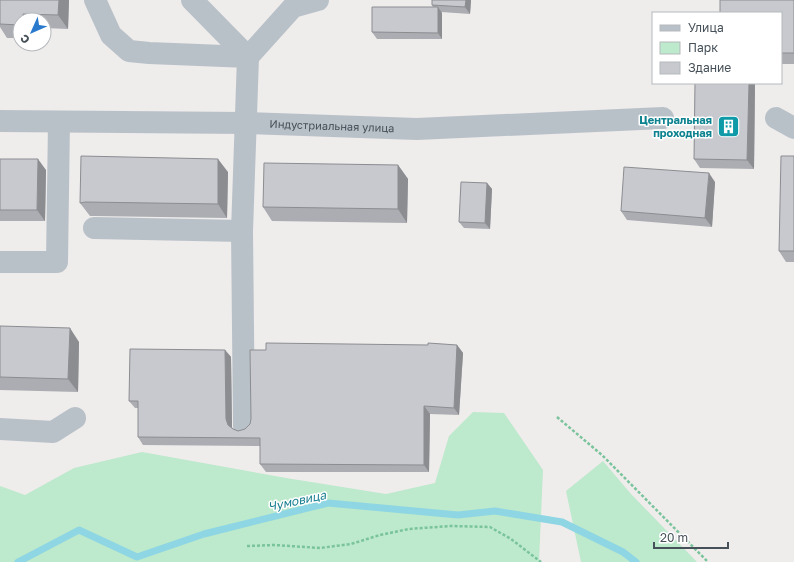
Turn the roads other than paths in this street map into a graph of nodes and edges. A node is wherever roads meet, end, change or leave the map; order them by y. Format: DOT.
graph roads {
  1 [pos="95,0"];
  2 [pos="192,0"];
  3 [pos="318,0"];
  4 [pos="248,57"];
  5 [pos="663,118"];
  6 [pos="0,121"];
  7 [pos="60,122"];
  8 [pos="246,123"];
  9 [pos="94,228"];
  10 [pos="242,231"];
  11 [pos="0,262"];
  12 [pos="75,418"];
  13 [pos="244,426"];
  14 [pos="0,429"];
  1 -- 4 [label="street"];
  2 -- 4 [label="street"];
  3 -- 4 [label="street"];
  4 -- 8 [label="street"];
  5 -- 8 [label="street, Индустриальная улица"];
  6 -- 7 [label="street, Индустриальная улица"];
  7 -- 8 [label="street, Индустриальная улица"];
  7 -- 11 [label="street"];
  8 -- 10 [label="street"];
  9 -- 10 [label="street"];
  10 -- 13 [label="street"];
  12 -- 14 [label="street"];
}
